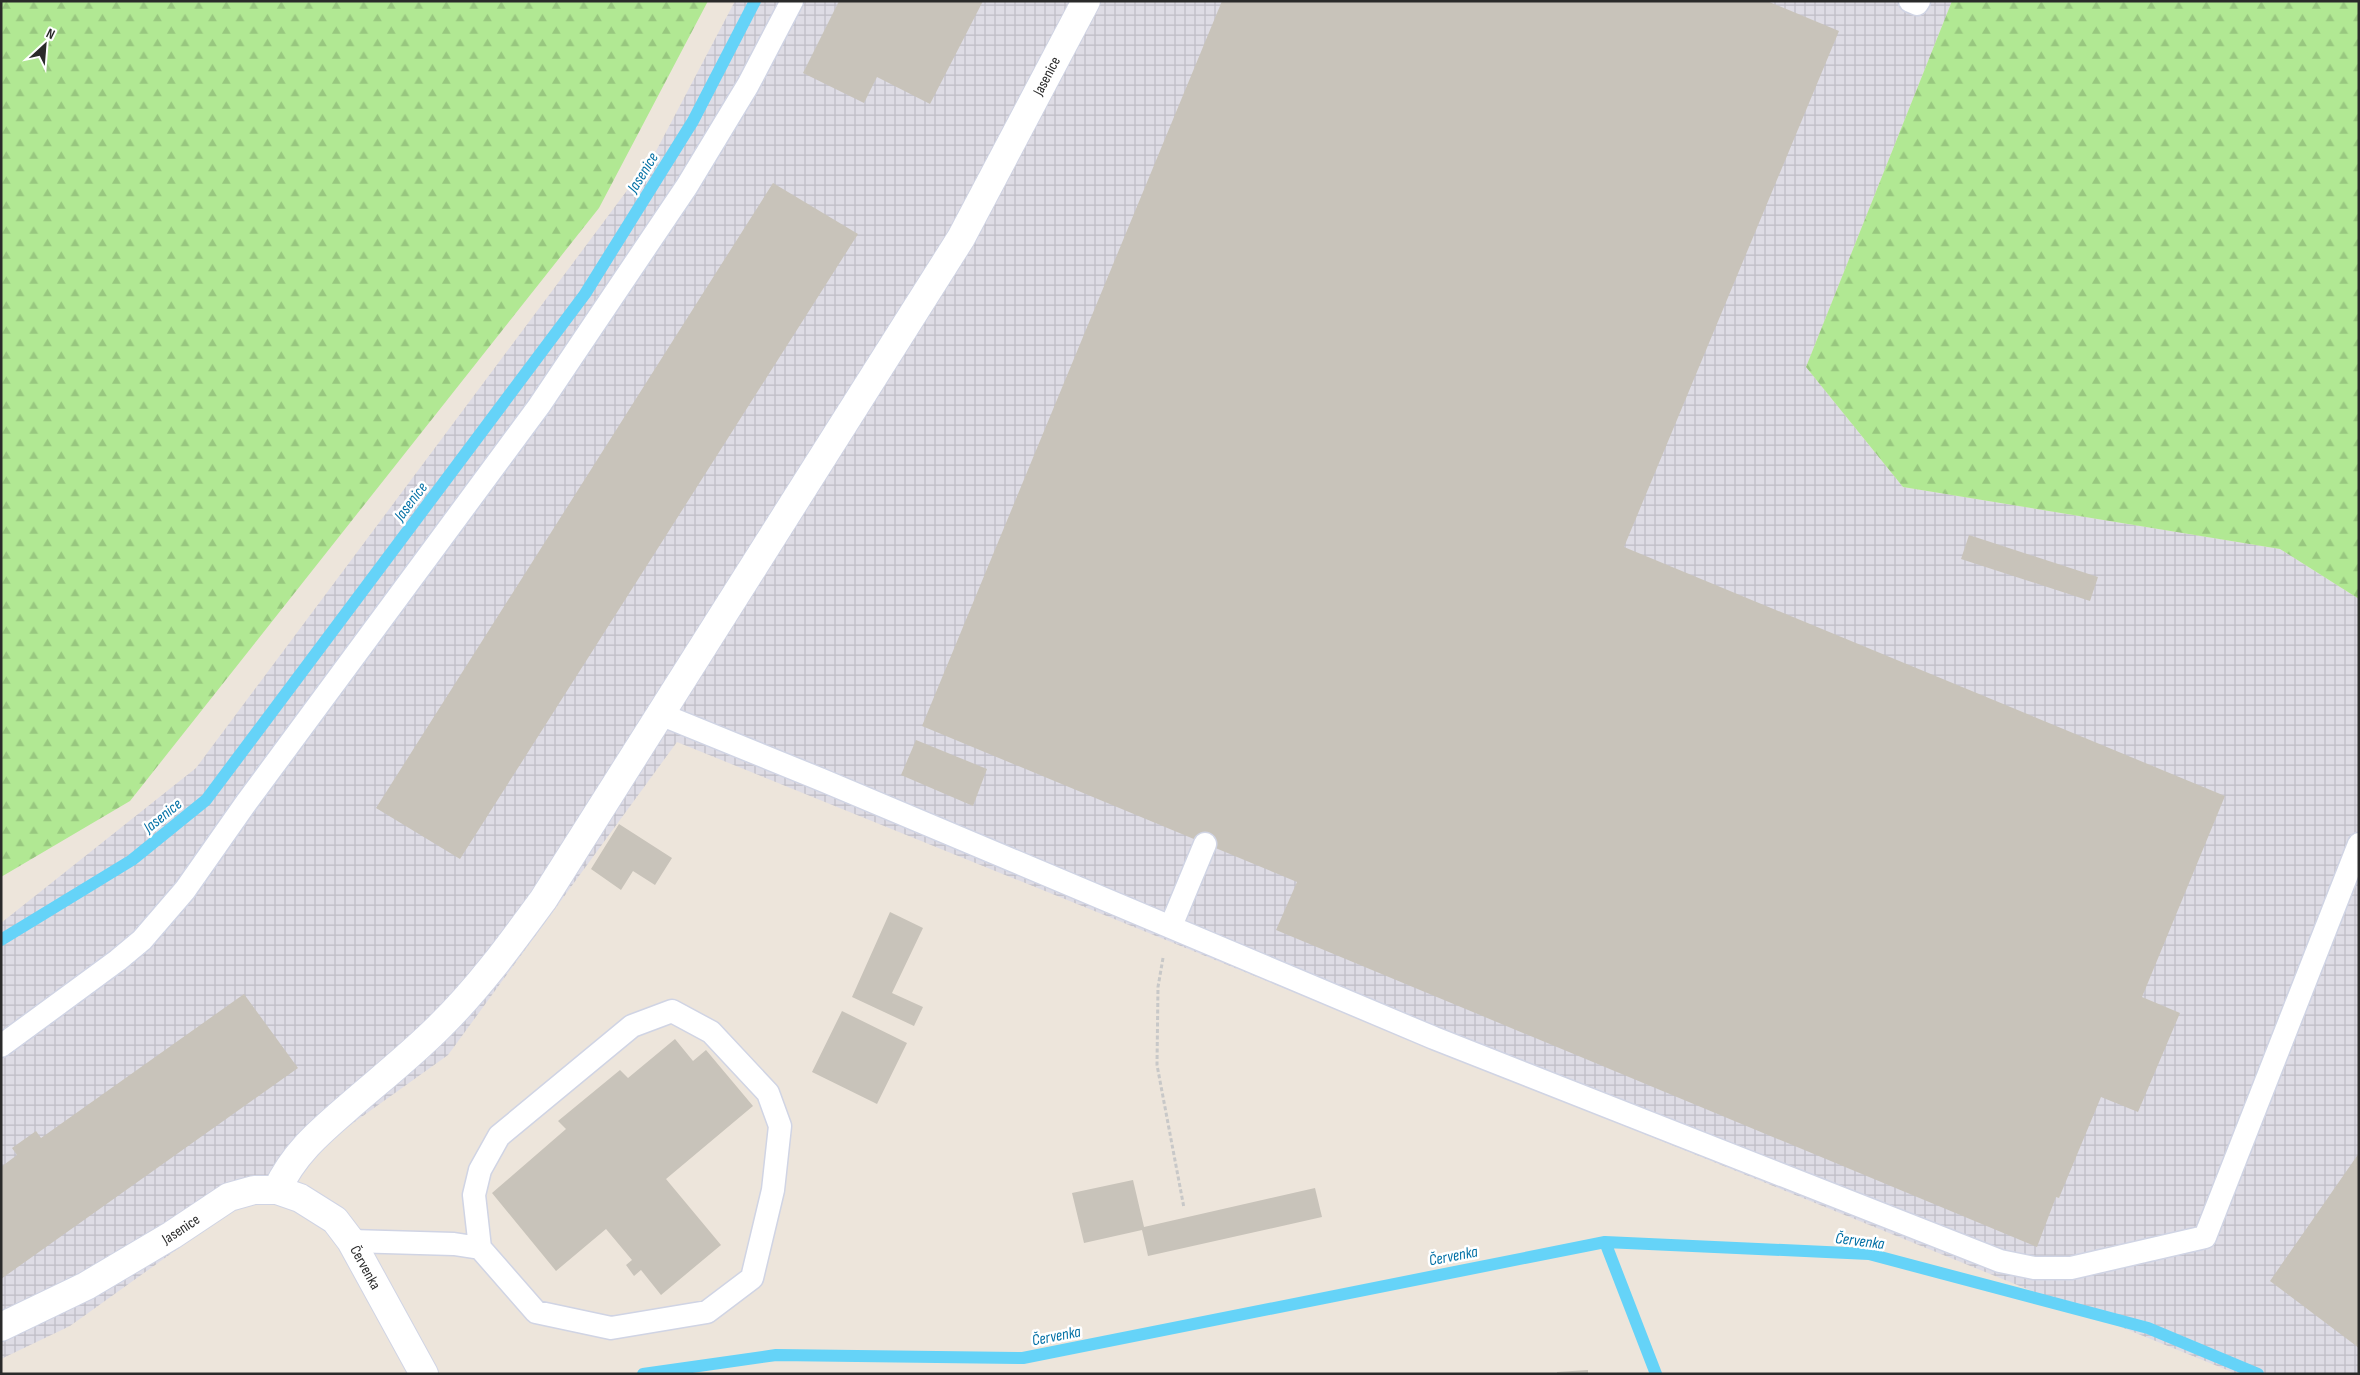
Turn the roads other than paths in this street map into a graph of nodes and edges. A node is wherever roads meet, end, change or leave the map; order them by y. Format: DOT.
graph roads {
  1 [pos="792,1"];
  2 [pos="1086,1"];
  3 [pos="1910,1"];
  4 [pos="1919,1"];
  5 [pos="660,714"];
  6 [pos="1205,844"];
  7 [pos="2359,844"];
  8 [pos="1171,926"];
  9 [pos="1,1046"];
  10 [pos="277,1190"];
  11 [pos="351,1242"];
  12 [pos="480,1248"];
  13 [pos="1,1327"];
  14 [pos="424,1374"];
  1 -- 9 [label="lane"];
  2 -- 5 [label="street, Jasenice"];
  3 -- 4 [label="lane"];
  5 -- 8 [label="lane"];
  5 -- 10 [label="street, Jasenice"];
  6 -- 8 [label="lane"];
  7 -- 8 [label="lane"];
  10 -- 11 [label="street, Červenka"];
  10 -- 13 [label="street, Jasenice"];
  11 -- 12 [label="lane"];
  11 -- 14 [label="street, Červenka"];
  12 -- 12 [label="lane"];
}
